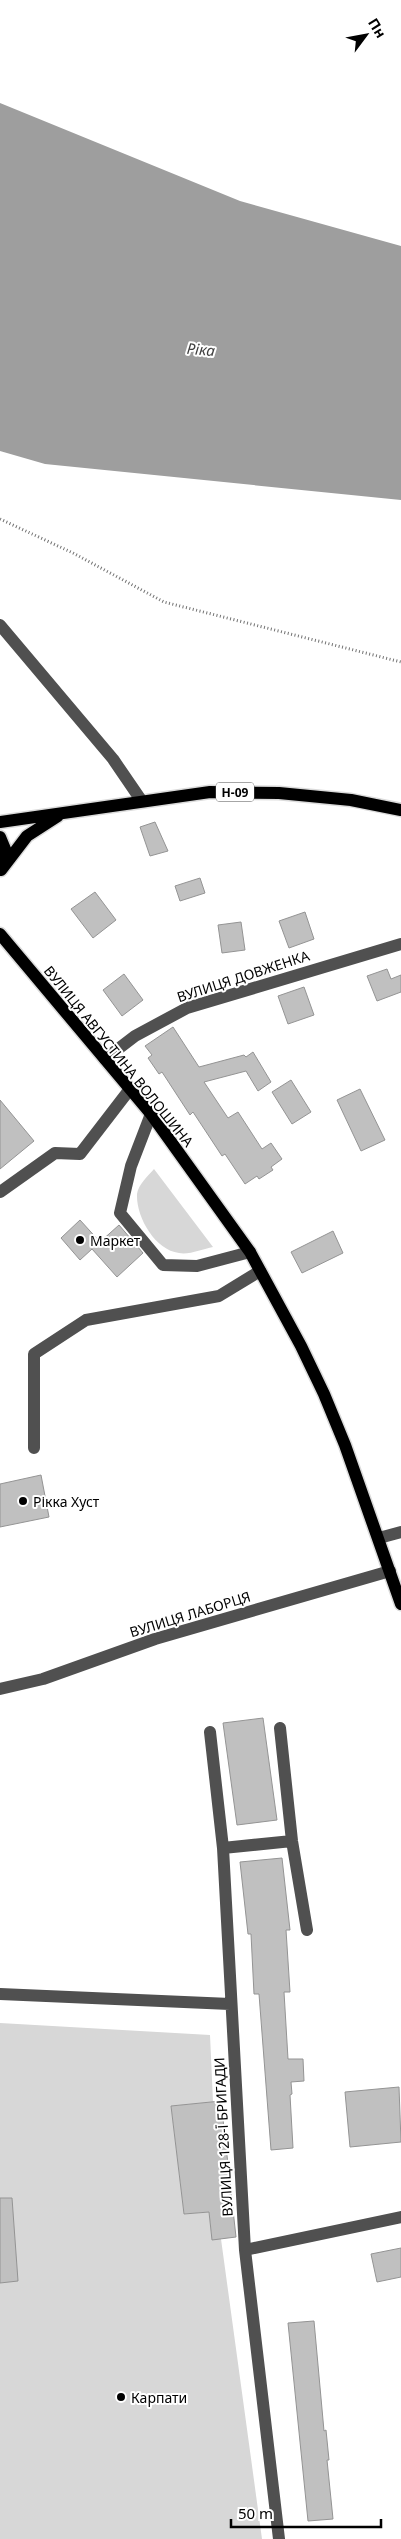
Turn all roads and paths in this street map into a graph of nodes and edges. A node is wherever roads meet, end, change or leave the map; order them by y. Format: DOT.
graph roads {
  1 [pos="0,519"];
  2 [pos="0,625"];
  3 [pos="401,662"];
  4 [pos="141,800"];
  5 [pos="401,810"];
  6 [pos="68,812"];
  7 [pos="0,822"];
  8 [pos="0,837"];
  9 [pos="1,871"];
  10 [pos="0,934"];
  11 [pos="401,944"];
  12 [pos="105,1059"];
  13 [pos="130,1089"];
  14 [pos="151,1114"];
  15 [pos="0,1192"];
  16 [pos="250,1252"];
  17 [pos="260,1270"];
  18 [pos="34,1448"];
  19 [pos="401,1532"];
  20 [pos="379,1538"];
  21 [pos="390,1571"];
  22 [pos="401,1604"];
  23 [pos="0,1689"];
  24 [pos="280,1728"];
  25 [pos="210,1732"];
  26 [pos="292,1841"];
  27 [pos="223,1848"];
  28 [pos="307,1930"];
  29 [pos="0,1994"];
  30 [pos="230,2004"];
  31 [pos="401,2217"];
  32 [pos="245,2250"];
  33 [pos="279,2539"];
  1 -- 3 [label="path"];
  2 -- 4 [label="street"];
  4 -- 5 [label="main road, Н-09"];
  4 -- 6 [label="main road, Н-09"];
  6 -- 7 [label="main road, Н-09"];
  6 -- 9 [label="main road, Н-09"];
  8 -- 9 [label="main road, Н-09"];
  10 -- 12 [label="main road, ВУЛИЦЯ АВГУСТИНА ВОЛОШИНА"];
  11 -- 12 [label="street, ВУЛИЦЯ ДОВЖЕНКА"];
  12 -- 13 [label="main road, ВУЛИЦЯ АВГУСТИНА ВОЛОШИНА"];
  13 -- 14 [label="main road, ВУЛИЦЯ АВГУСТИНА ВОЛОШИНА"];
  13 -- 15 [label="street"];
  14 -- 16 [label="main road, ВУЛИЦЯ АВГУСТИНА ВОЛОШИНА"];
  14 -- 16 [label="street"];
  16 -- 17 [label="main road, ВУЛИЦЯ АВГУСТИНА ВОЛОШИНА"];
  17 -- 18 [label="street"];
  17 -- 20 [label="main road, ВУЛИЦЯ АВГУСТИНА ВОЛОШИНА"];
  19 -- 20 [label="street"];
  20 -- 21 [label="main road, ВУЛИЦЯ АВГУСТИНА ВОЛОШИНА"];
  21 -- 22 [label="main road, ВУЛИЦЯ АВГУСТИНА ВОЛОШИНА"];
  21 -- 23 [label="street, ВУЛИЦЯ ЛАБОРЦЯ"];
  24 -- 26 [label="street"];
  25 -- 27 [label="street, ВУЛИЦЯ 128-Ї БРИГАДИ"];
  26 -- 27 [label="street"];
  26 -- 28 [label="street"];
  27 -- 30 [label="street, ВУЛИЦЯ 128-Ї БРИГАДИ"];
  29 -- 30 [label="street"];
  30 -- 32 [label="street, ВУЛИЦЯ 128-Ї БРИГАДИ"];
  31 -- 32 [label="street"];
  32 -- 33 [label="street, ВУЛИЦЯ 128-Ї БРИГАДИ"];
}
